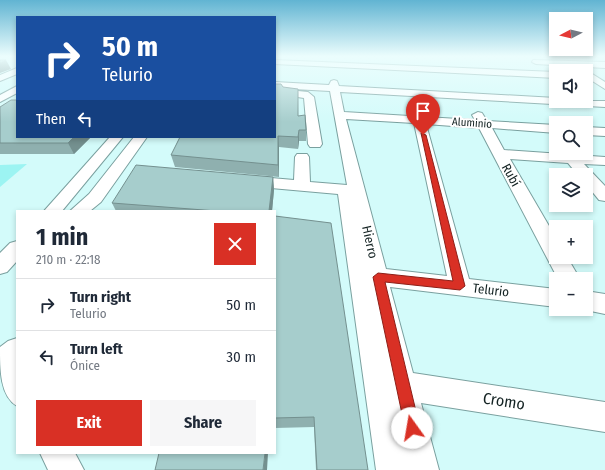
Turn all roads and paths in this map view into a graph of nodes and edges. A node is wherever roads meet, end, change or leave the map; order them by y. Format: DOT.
graph roads {
  1 [pos="324,78"];
  2 [pos="424,78"];
  3 [pos="456,78"];
  4 [pos="524,78"];
  5 [pos="593,79"];
  6 [pos="276,80"];
  7 [pos="325,83"];
  8 [pos="459,84"];
  9 [pos="276,85"];
  10 [pos="605,86"];
  11 [pos="16,89"];
  12 [pos="16,90"];
  13 [pos="0,92"];
  14 [pos="276,92"];
  15 [pos="549,94"];
  16 [pos="593,97"];
  17 [pos="605,98"];
  18 [pos="0,100"];
  19 [pos="549,100"];
  20 [pos="16,101"];
  21 [pos="593,103"];
  22 [pos="605,104"];
  23 [pos="0,110"];
  24 [pos="339,114"];
  25 [pos="419,120"];
  26 [pos="484,124"];
  27 [pos="549,129"];
  28 [pos="593,131"];
  29 [pos="605,132"];
  30 [pos="116,138"];
  31 [pos="140,138"];
  32 [pos="321,146"];
  33 [pos="106,150"];
  34 [pos="131,150"];
  35 [pos="499,154"];
  36 [pos="549,157"];
  37 [pos="573,160"];
  38 [pos="588,160"];
  39 [pos="605,161"];
  40 [pos="231,179"];
  41 [pos="302,186"];
  42 [pos="351,190"];
  43 [pos="605,196"];
  44 [pos="54,210"];
  45 [pos="80,210"];
  46 [pos="549,243"];
  47 [pos="16,249"];
  48 [pos="0,266"];
  49 [pos="378,277"];
  50 [pos="460,286"];
  51 [pos="549,297"];
  52 [pos="593,302"];
  53 [pos="605,304"];
  54 [pos="16,351"];
  55 [pos="0,364"];
  56 [pos="403,386"];
  57 [pos="16,390"];
  58 [pos="605,417"];
  59 [pos="57,454"];
  60 [pos="68,470"];
  61 [pos="394,470"];
  62 [pos="422,470"];
  1 -- 7 [label="street, Hierro"];
  2 -- 8 [label="street"];
  3 -- 8 [label="street, Rubí"];
  4 -- 8 [label="street"];
  5 -- 10 [label="street"];
  6 -- 7 [label="street"];
  7 -- 8 [label="street"];
  7 -- 9 [label="street"];
  7 -- 24 [label="street, Hierro"];
  8 -- 15 [label="street"];
  8 -- 19 [label="street"];
  8 -- 26 [label="street, Rubí"];
  11 -- 13 [label="street"];
  12 -- 18 [label="street"];
  14 -- 32 [label="street"];
  16 -- 17 [label="street"];
  18 -- 20 [label="street"];
  20 -- 23 [label="street"];
  21 -- 22 [label="street"];
  24 -- 25 [label="street, Aluminio"];
  24 -- 32 [label="street, Hierro"];
  25 -- 26 [label="street, Aluminio"];
  25 -- 50 [label="street"];
  26 -- 27 [label="street, Aluminio"];
  26 -- 35 [label="street, Rubí"];
  28 -- 29 [label="street"];
  30 -- 33 [label="street"];
  31 -- 34 [label="street"];
  32 -- 41 [label="street"];
  32 -- 42 [label="street, Hierro"];
  33 -- 34 [label="street"];
  33 -- 44 [label="street"];
  34 -- 45 [label="street"];
  35 -- 36 [label="street"];
  35 -- 46 [label="street, Rubí"];
  37 -- 43 [label="street"];
  38 -- 39 [label="street"];
  40 -- 41 [label="street"];
  41 -- 42 [label="street"];
  42 -- 49 [label="street, Hierro"];
  42 -- 61 [label="street"];
  47 -- 48 [label="street"];
  49 -- 50 [label="street, Telurio"];
  49 -- 56 [label="street, Hierro"];
  50 -- 51 [label="street, Telurio"];
  52 -- 53 [label="street"];
  54 -- 55 [label="street"];
  55 -- 57 [label="street"];
  56 -- 58 [label="street, Cromo"];
  56 -- 62 [label="street, Hierro"];
  59 -- 60 [label="street"];
}
